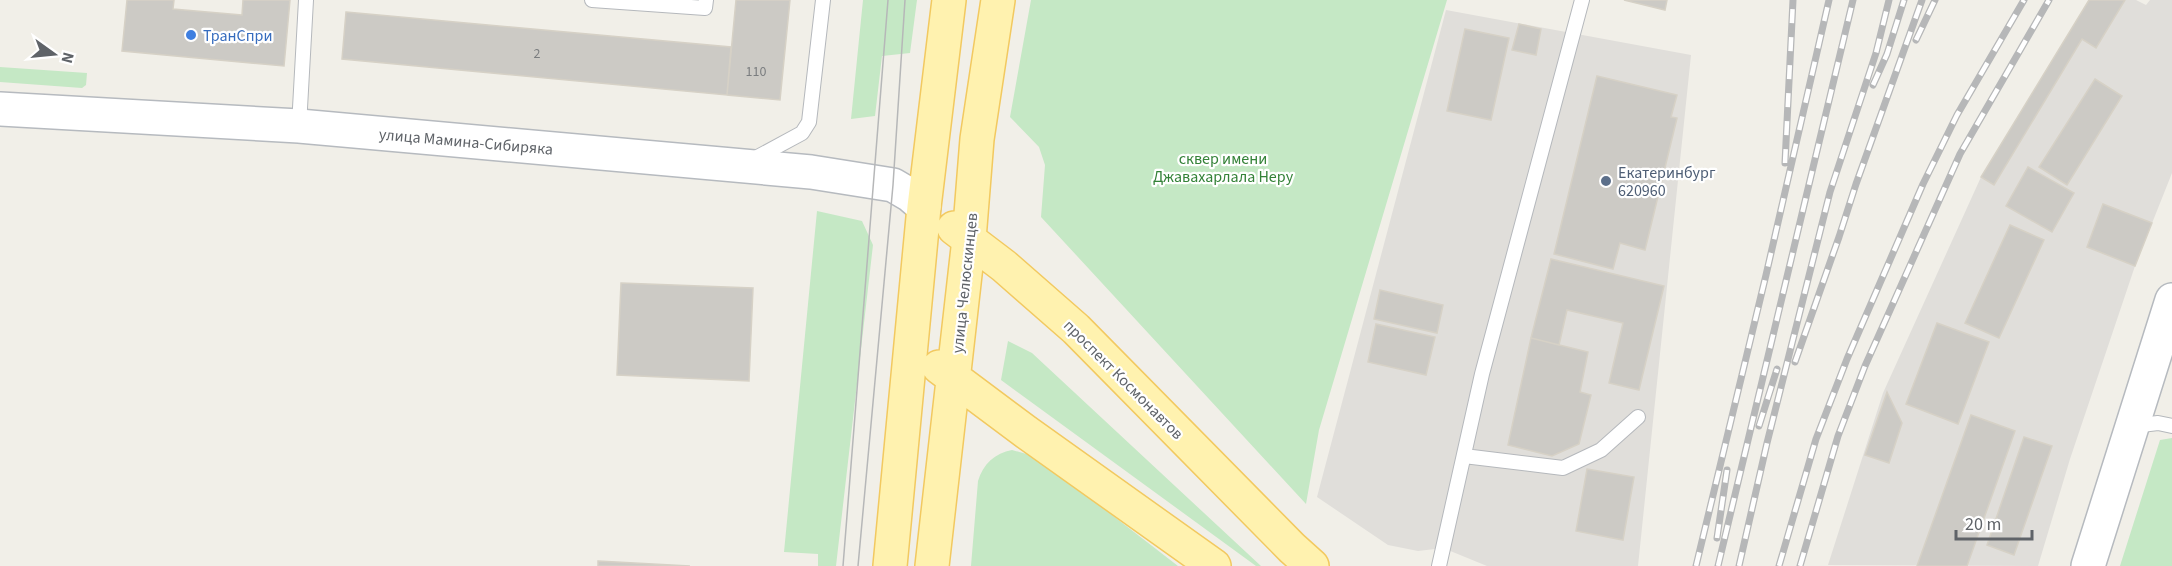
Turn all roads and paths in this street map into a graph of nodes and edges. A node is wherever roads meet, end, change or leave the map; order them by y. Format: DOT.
graph roads {
  1 [pos="306,0"];
  2 [pos="592,0"];
  3 [pos="706,0"];
  4 [pos="823,0"];
  5 [pos="949,0"];
  6 [pos="998,0"];
  7 [pos="1582,0"];
  8 [pos="0,109"];
  9 [pos="299,126"];
  10 [pos="740,166"];
  11 [pos="924,207"];
  12 [pos="969,239"];
  13 [pos="2172,300"];
  14 [pos="911,346"];
  15 [pos="954,378"];
  16 [pos="1638,417"];
  17 [pos="2132,426"];
  18 [pos="2172,426"];
  19 [pos="1464,456"];
  20 [pos="890,566"];
  21 [pos="932,566"];
  22 [pos="1214,566"];
  23 [pos="1312,566"];
  24 [pos="1439,566"];
  25 [pos="2088,566"];
  1 -- 9 [label="lane"];
  2 -- 3 [label="lane"];
  4 -- 10 [label="lane"];
  5 -- 11 [label="main road"];
  6 -- 12 [label="main road, улица Челюскинцев"];
  7 -- 19 [label="lane"];
  8 -- 9 [label="main road, улица Мамина-Сибиряка"];
  9 -- 10 [label="main road, улица Мамина-Сибиряка"];
  10 -- 11 [label="main road, улица Мамина-Сибиряка"];
  11 -- 12 [label="main road, проспект Космонавтов"];
  11 -- 14 [label="main road"];
  12 -- 15 [label="main road, улица Челюскинцев"];
  12 -- 23 [label="main road, проспект Космонавтов"];
  13 -- 17 [label="main road"];
  14 -- 15 [label="main road"];
  14 -- 20 [label="main road"];
  15 -- 21 [label="main road, улица Челюскинцев"];
  15 -- 22 [label="main road"];
  16 -- 19 [label="lane"];
  17 -- 18 [label="lane"];
  17 -- 25 [label="main road"];
  19 -- 24 [label="lane"];
}
